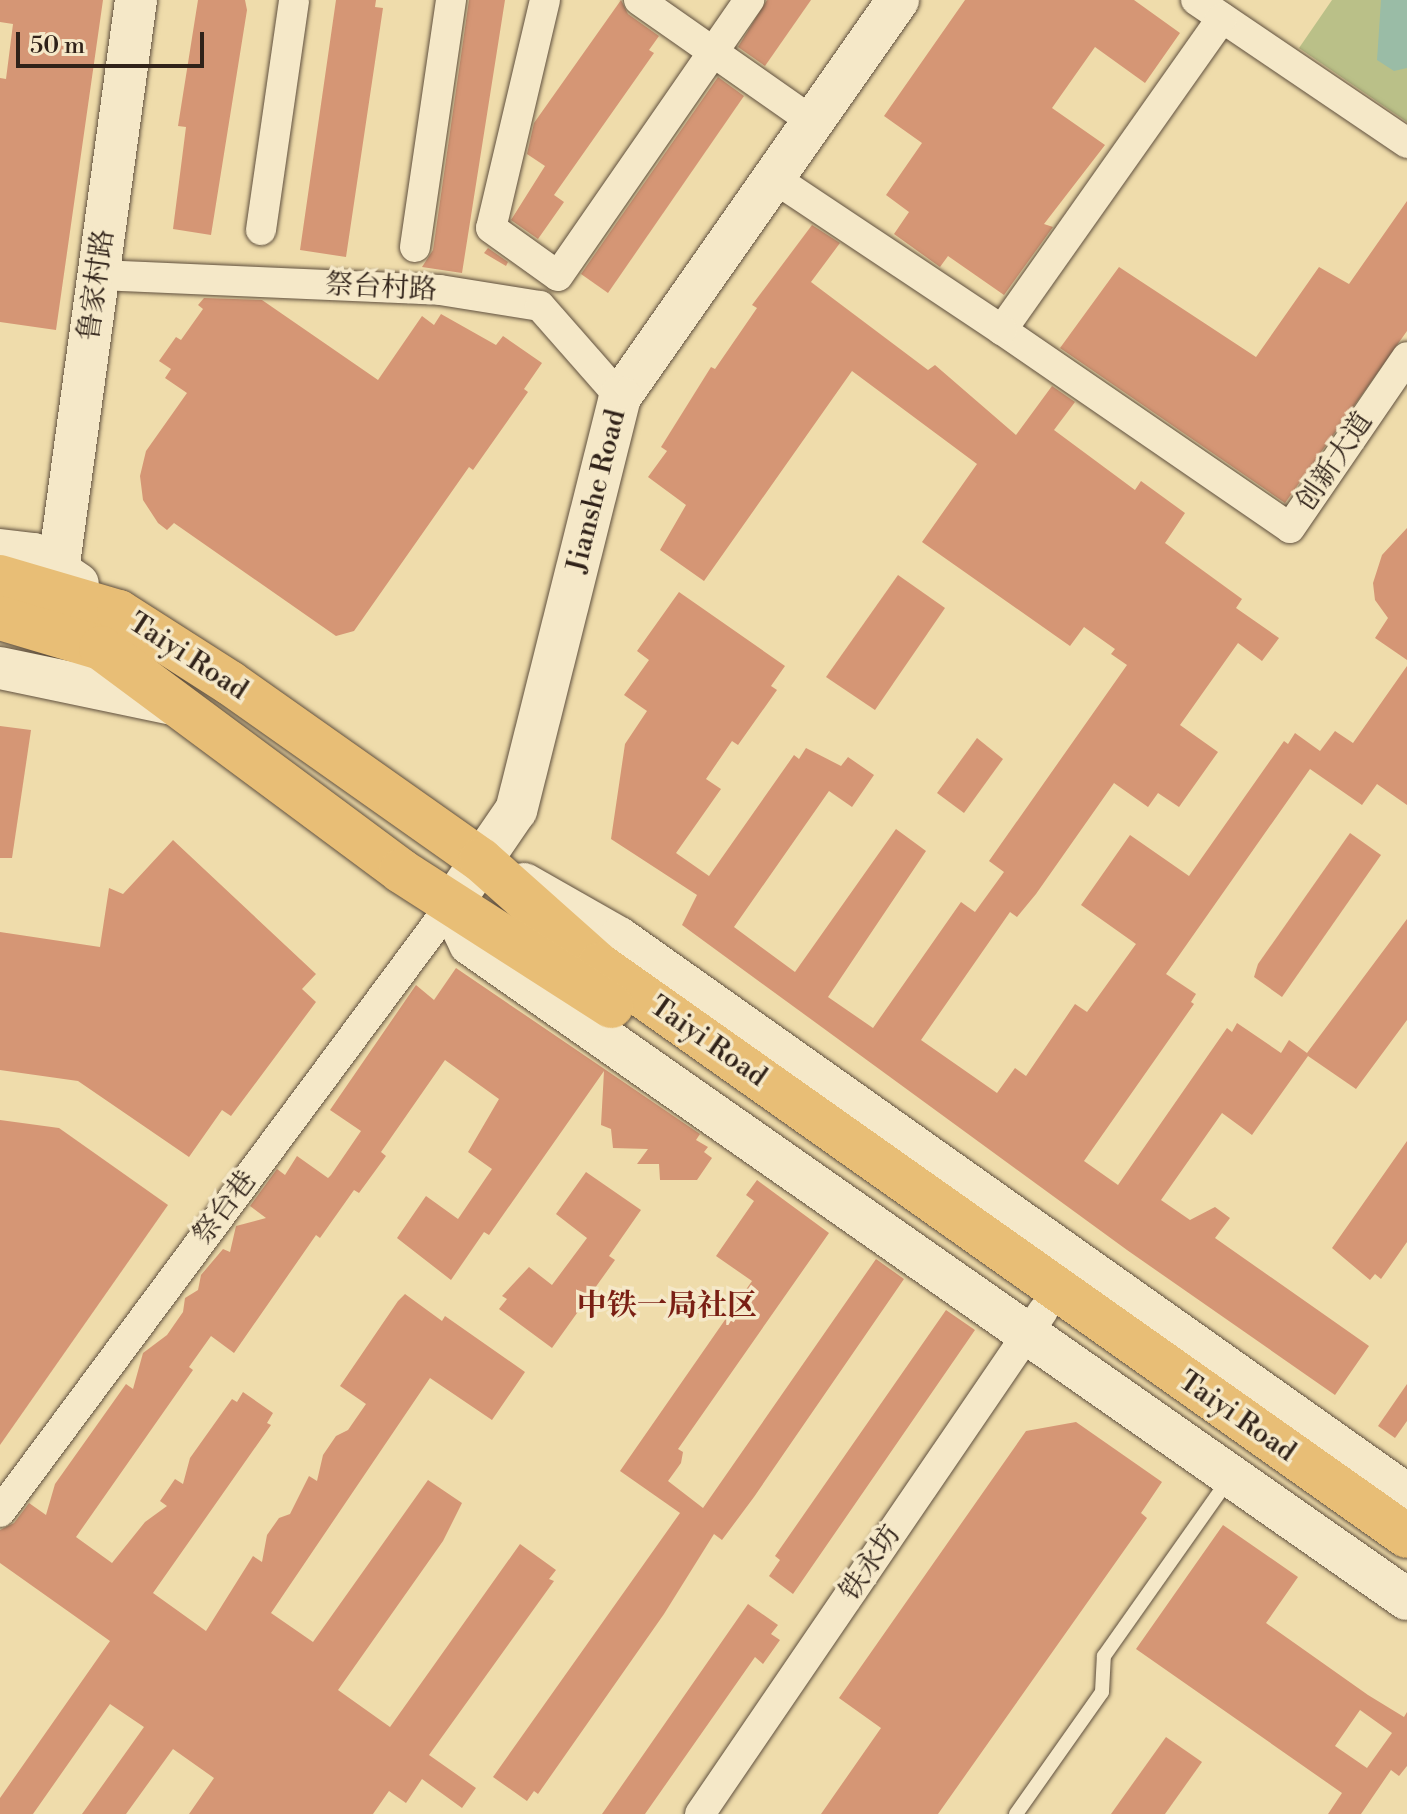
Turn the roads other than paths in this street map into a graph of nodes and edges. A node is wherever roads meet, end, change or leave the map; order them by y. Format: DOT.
graph roads {
  1 [pos="136,0"];
  2 [pos="294,0"];
  3 [pos="451,0"];
  4 [pos="545,0"];
  5 [pos="639,0"];
  6 [pos="749,0"];
  7 [pos="898,0"];
  8 [pos="1196,0"];
  9 [pos="1222,18"];
  10 [pos="714,52"];
  11 [pos="813,122"];
  12 [pos="1407,143"];
  13 [pos="774,178"];
  14 [pos="261,230"];
  15 [pos="415,247"];
  16 [pos="99,275"];
  17 [pos="1002,330"];
  18 [pos="1407,357"];
  19 [pos="620,397"];
  20 [pos="0,550"];
  21 [pos="58,571"];
  22 [pos="0,577"];
  23 [pos="119,612"];
  24 [pos="0,618"];
  25 [pos="0,668"];
  26 [pos="172,704"];
  27 [pos="481,860"];
  28 [pos="451,905"];
  29 [pos="1035,1321"];
  30 [pos="1232,1475"];
  31 [pos="1407,1495"];
  32 [pos="0,1512"];
  33 [pos="1407,1536"];
  34 [pos="1407,1566"];
  35 [pos="1407,1599"];
  36 [pos="700,1814"];
  37 [pos="1016,1814"];
  1 -- 16 [label="main road, 鲁家村路"];
  2 -- 14 [label="street"];
  3 -- 15 [label="street"];
  4 -- 10 [label="street"];
  5 -- 10 [label="street"];
  6 -- 10 [label="street"];
  7 -- 11 [label="main road, Jianshe Road"];
  8 -- 9 [label="street"];
  9 -- 12 [label="street"];
  9 -- 17 [label="street"];
  10 -- 11 [label="street"];
  11 -- 13 [label="main road, Jianshe Road"];
  13 -- 17 [label="street"];
  13 -- 19 [label="main road, Jianshe Road"];
  16 -- 19 [label="street, 祭台村路"];
  16 -- 21 [label="main road, 鲁家村路"];
  17 -- 18 [label="street, 创新大道"];
  19 -- 27 [label="main road, Jianshe Road"];
  20 -- 21 [label="main road"];
  21 -- 23 [label="main road"];
  22 -- 23 [label="main road, Taiyi Road"];
  23 -- 27 [label="main road, Taiyi Road"];
  24 -- 26 [label="main road, Taiyi Road"];
  25 -- 26 [label="main road"];
  26 -- 28 [label="main road, Taiyi Road"];
  27 -- 28 [label="main road, Jianshe Road"];
  27 -- 31 [label="main road"];
  27 -- 33 [label="main road, Taiyi Road"];
  28 -- 29 [label="main road, Taiyi Road"];
  28 -- 32 [label="street, 祭台巷"];
  29 -- 30 [label="main road"];
  29 -- 34 [label="main road, Taiyi Road"];
  29 -- 36 [label="street, 铁永坊"];
  30 -- 35 [label="main road"];
  30 -- 37 [label="lane"];
}
